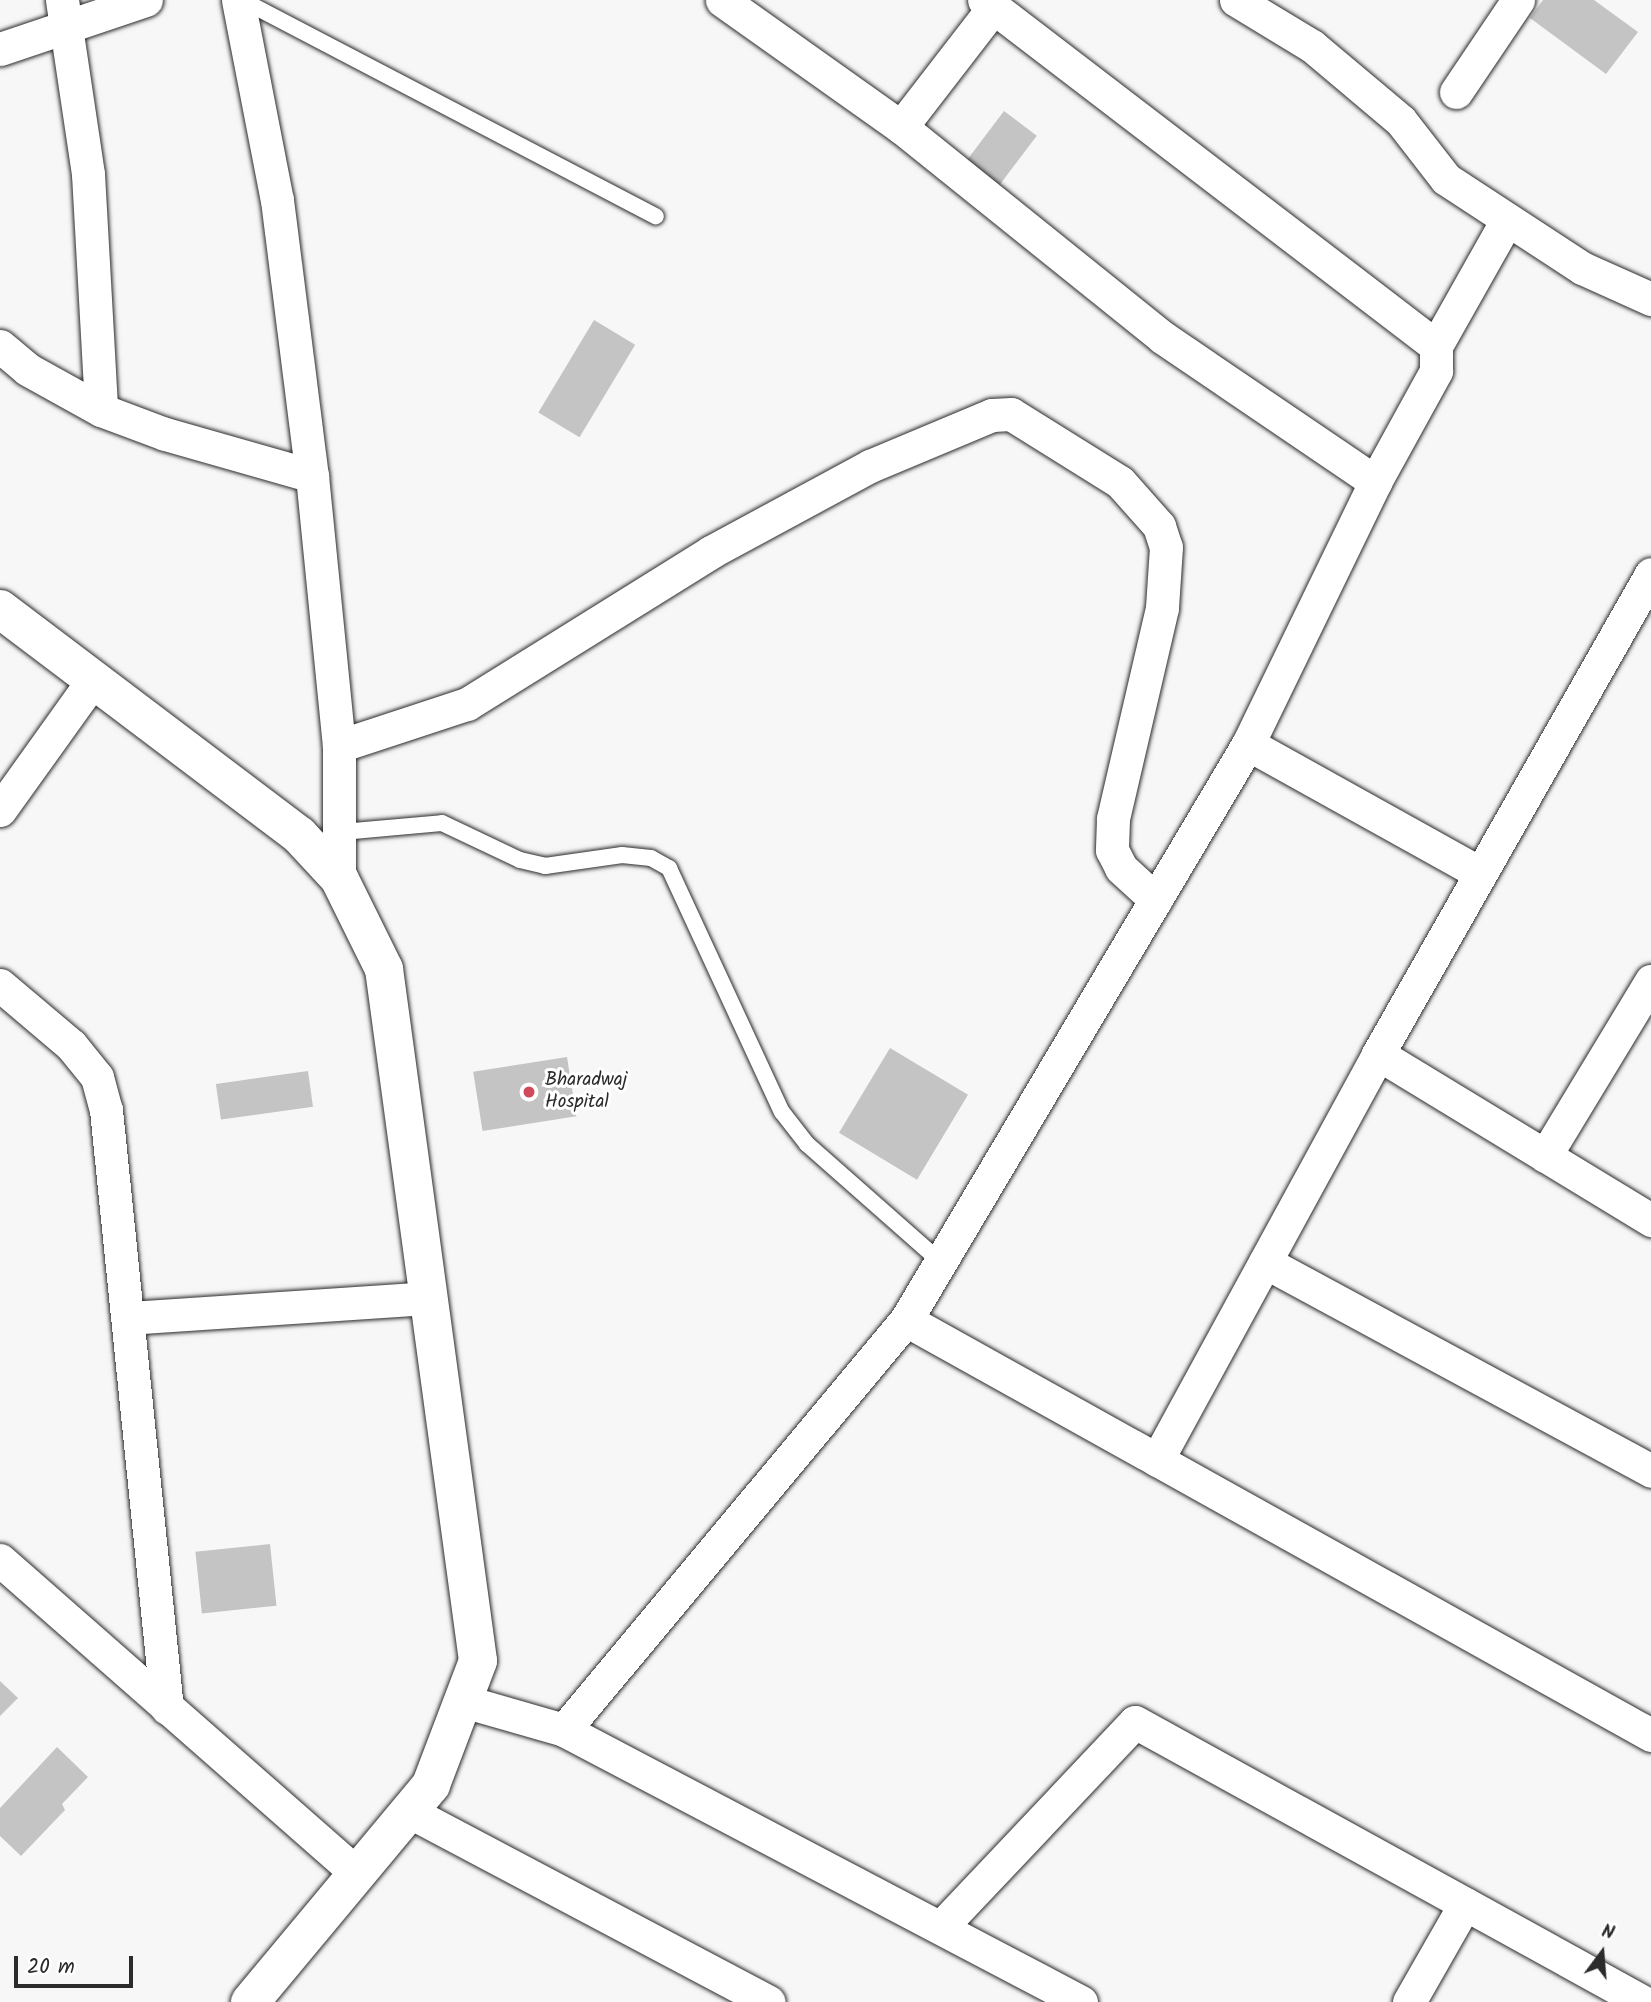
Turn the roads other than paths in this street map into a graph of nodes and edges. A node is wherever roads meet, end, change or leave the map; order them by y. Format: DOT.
graph roads {
  1 [pos="145,0"];
  2 [pos="240,0"];
  3 [pos="722,0"];
  4 [pos="1236,0"];
  5 [pos="1518,0"];
  6 [pos="988,4"];
  7 [pos="65,13"];
  8 [pos="0,49"];
  9 [pos="1456,92"];
  10 [pos="901,127"];
  11 [pos="656,216"];
  12 [pos="1507,220"];
  13 [pos="1651,299"];
  14 [pos="0,346"];
  15 [pos="1436,346"];
  16 [pos="101,410"];
  17 [pos="312,476"];
  18 [pos="1375,482"];
  19 [pos="1651,574"];
  20 [pos="0,609"];
  21 [pos="93,680"];
  22 [pos="1248,744"];
  23 [pos="340,746"];
  24 [pos="0,810"];
  25 [pos="342,832"];
  26 [pos="1480,873"];
  27 [pos="339,878"];
  28 [pos="1156,900"];
  29 [pos="1651,981"];
  30 [pos="4,997"];
  31 [pos="1378,1055"];
  32 [pos="1545,1156"];
  33 [pos="1651,1220"];
  34 [pos="941,1262"];
  35 [pos="1265,1262"];
  36 [pos="429,1297"];
  37 [pos="128,1318"];
  38 [pos="906,1320"];
  39 [pos="1157,1460"];
  40 [pos="1651,1471"];
  41 [pos="0,1560"];
  42 [pos="463,1701"];
  43 [pos="167,1708"];
  44 [pos="564,1730"];
  45 [pos="1651,1735"];
  46 [pos="408,1811"];
  47 [pos="357,1874"];
  48 [pos="1465,1904"];
  49 [pos="942,1927"];
  50 [pos="250,2002"];
  51 [pos="768,2002"];
  52 [pos="1081,2002"];
  53 [pos="1409,2002"];
  54 [pos="1643,2002"];
  1 -- 7 [label="street"];
  2 -- 11 [label="lane"];
  2 -- 17 [label="street"];
  3 -- 10 [label="street"];
  4 -- 12 [label="street"];
  5 -- 9 [label="street"];
  6 -- 10 [label="street"];
  6 -- 15 [label="street"];
  7 -- 8 [label="street"];
  7 -- 16 [label="street"];
  10 -- 18 [label="street"];
  12 -- 13 [label="street"];
  12 -- 15 [label="street"];
  14 -- 16 [label="street"];
  15 -- 18 [label="street"];
  16 -- 17 [label="street"];
  17 -- 23 [label="street"];
  18 -- 22 [label="street"];
  19 -- 26 [label="street"];
  20 -- 21 [label="street"];
  21 -- 24 [label="street"];
  21 -- 27 [label="street"];
  22 -- 26 [label="street"];
  22 -- 28 [label="street"];
  23 -- 25 [label="street"];
  23 -- 28 [label="street"];
  25 -- 27 [label="street"];
  25 -- 34 [label="lane"];
  26 -- 31 [label="street"];
  27 -- 36 [label="street"];
  28 -- 34 [label="street"];
  29 -- 32 [label="street"];
  30 -- 37 [label="street"];
  31 -- 32 [label="street"];
  31 -- 35 [label="street"];
  32 -- 33 [label="street"];
  34 -- 38 [label="street"];
  35 -- 39 [label="street"];
  35 -- 40 [label="street"];
  36 -- 37 [label="street"];
  36 -- 42 [label="street"];
  37 -- 43 [label="street"];
  38 -- 39 [label="street"];
  38 -- 44 [label="street"];
  39 -- 45 [label="street"];
  41 -- 43 [label="street"];
  42 -- 44 [label="street"];
  42 -- 46 [label="street"];
  43 -- 47 [label="street"];
  44 -- 49 [label="street"];
  46 -- 47 [label="street"];
  46 -- 51 [label="street"];
  47 -- 50 [label="street"];
  48 -- 49 [label="street"];
  48 -- 53 [label="street"];
  48 -- 54 [label="street"];
  49 -- 52 [label="street"];
}
